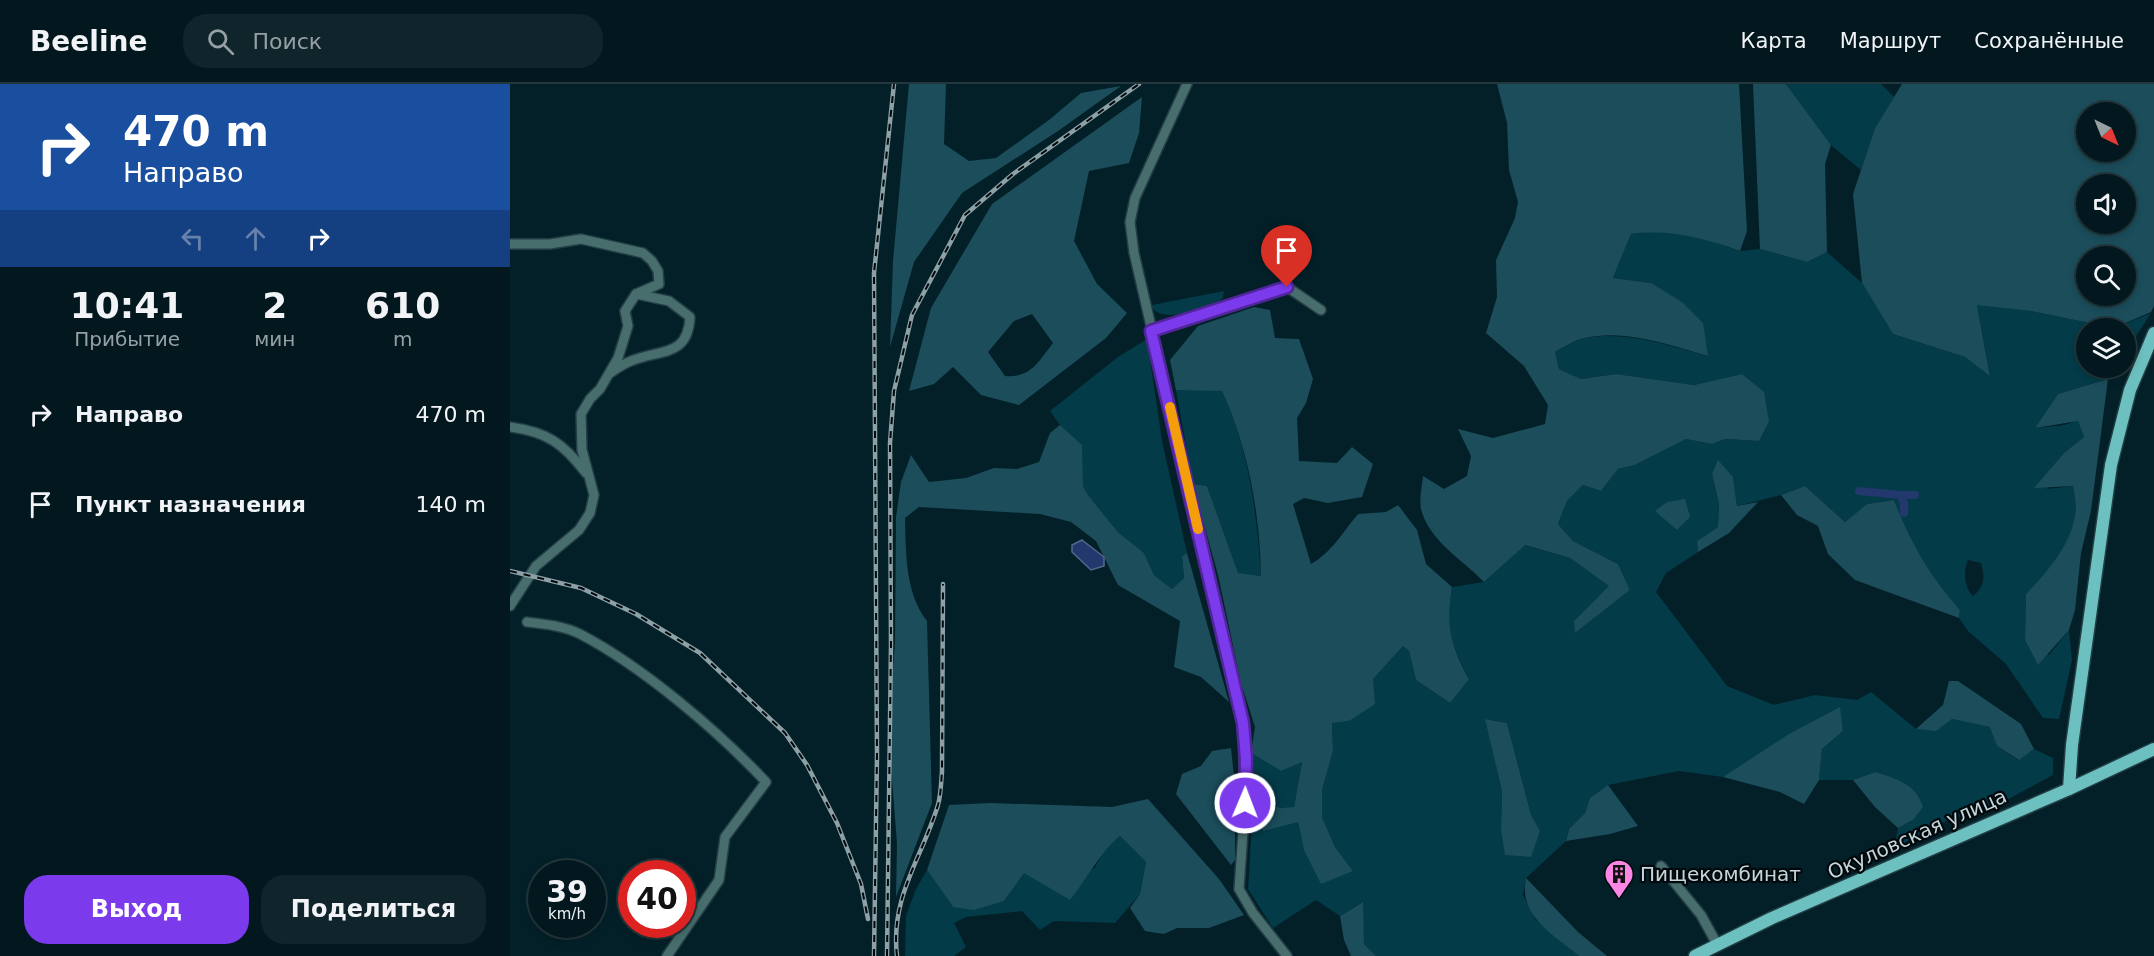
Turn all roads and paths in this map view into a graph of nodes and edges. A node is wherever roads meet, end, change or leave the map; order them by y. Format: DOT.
graph roads {
  1 [pos="1187,84"];
  2 [pos="510,244"];
  3 [pos="659,284"];
  4 [pos="636,294"];
  5 [pos="669,301"];
  6 [pos="1321,310"];
  7 [pos="1151,331"];
  8 [pos="2154,333"];
  9 [pos="608,374"];
  10 [pos="510,427"];
  11 [pos="591,479"];
  12 [pos="515,594"];
  13 [pos="510,606"];
  14 [pos="527,622"];
  15 [pos="2154,749"];
  16 [pos="2068,789"];
  17 [pos="1661,866"];
  18 [pos="1717,944"];
  19 [pos="667,956"];
  20 [pos="1287,956"];
  21 [pos="1695,956"];
  1 -- 7 [label="street"];
  2 -- 3 [label="street"];
  3 -- 4 [label="street"];
  3 -- 5 [label="street"];
  4 -- 5 [label="street"];
  4 -- 9 [label="street"];
  5 -- 9 [label="street"];
  6 -- 7 [label="street"];
  7 -- 20 [label="street"];
  8 -- 16 [label="main road"];
  9 -- 11 [label="street"];
  10 -- 11 [label="street"];
  11 -- 12 [label="street"];
  12 -- 13 [label="street"];
  14 -- 19 [label="street"];
  15 -- 16 [label="main road, Окуловская улица"];
  16 -- 18 [label="main road, Окуловская улица"];
  17 -- 18 [label="street"];
  18 -- 21 [label="main road, Окуловская улица"];
}
